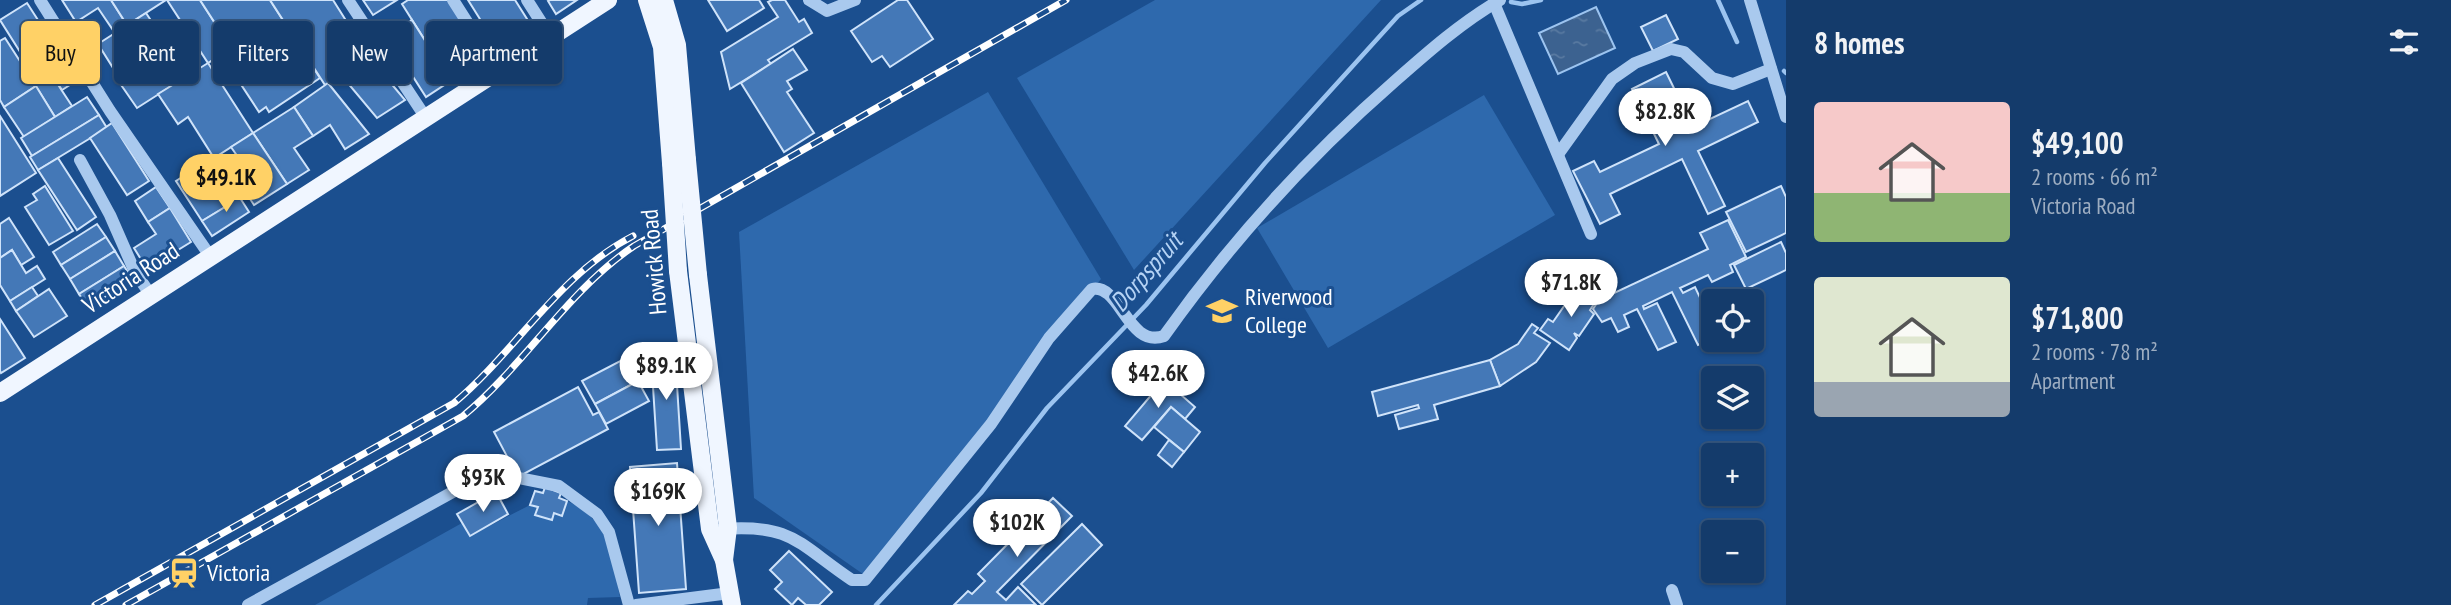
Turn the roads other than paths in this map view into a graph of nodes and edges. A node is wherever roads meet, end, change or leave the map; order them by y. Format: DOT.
graph roads {
  1 [pos="40,0"];
  2 [pos="348,0"];
  3 [pos="453,0"];
  4 [pos="527,0"];
  5 [pos="608,0"];
  6 [pos="647,0"];
  7 [pos="664,0"];
  8 [pos="809,0"];
  9 [pos="855,0"];
  10 [pos="1750,0"];
  11 [pos="1497,2"];
  12 [pos="466,21"];
  13 [pos="540,21"];
  14 [pos="562,29"];
  15 [pos="1771,69"];
  16 [pos="475,84"];
  17 [pos="1786,117"];
  18 [pos="426,118"];
  19 [pos="1559,153"];
  20 [pos="80,160"];
  21 [pos="679,161"];
  22 [pos="1591,234"];
  23 [pos="211,256"];
  24 [pos="150,295"];
  25 [pos="1,389"];
  26 [pos="719,529"];
  27 [pos="1672,590"];
  28 [pos="731,599"];
  29 [pos="248,605"];
  30 [pos="629,605"];
  31 [pos="636,605"];
  32 [pos="1677,605"];
  1 -- 23 [label="street"];
  2 -- 18 [label="street"];
  3 -- 12 [label="street"];
  4 -- 13 [label="street"];
  5 -- 14 [label="main road, Victoria Road"];
  6 -- 21 [label="main road, Howick Road"];
  7 -- 21 [label="main road, Howick Road"];
  8 -- 9 [label="street"];
  10 -- 15 [label="street"];
  11 -- 19 [label="street"];
  11 -- 26 [label="street"];
  15 -- 17 [label="street"];
  15 -- 19 [label="street"];
  16 -- 18 [label="main road, Victoria Road"];
  18 -- 23 [label="main road, Victoria Road"];
  19 -- 22 [label="street"];
  20 -- 24 [label="street"];
  21 -- 26 [label="main road, Howick Road, bridge"];
  21 -- 26 [label="main road, Howick Road, bridge"];
  23 -- 24 [label="main road, Victoria Road"];
  24 -- 25 [label="main road, Victoria Road"];
  26 -- 28 [label="main road, Howick Road"];
  27 -- 32 [label="street"];
  28 -- 31 [label="street"];
  29 -- 30 [label="street"];
}
